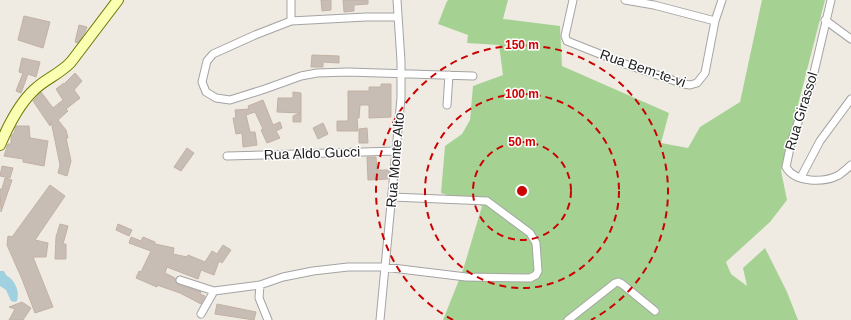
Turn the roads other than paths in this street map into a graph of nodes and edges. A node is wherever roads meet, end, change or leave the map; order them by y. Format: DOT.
graph roads {
  1 [pos="118,0"];
  2 [pos="291,0"];
  3 [pos="397,0"];
  4 [pos="573,0"];
  5 [pos="625,0"];
  6 [pos="722,0"];
  7 [pos="831,0"];
  8 [pos="654,3"];
  9 [pos="398,17"];
  10 [pos="825,20"];
  11 [pos="716,21"];
  12 [pos="291,22"];
  13 [pos="850,36"];
  14 [pos="401,74"];
  15 [pos="449,75"];
  16 [pos="473,76"];
  17 [pos="851,99"];
  18 [pos="447,105"];
  19 [pos="0,146"];
  20 [pos="396,151"];
  21 [pos="227,156"];
  22 [pos="851,165"];
  23 [pos="801,177"];
  24 [pos="392,197"];
  25 [pos="384,267"];
  26 [pos="180,280"];
  27 [pos="260,285"];
  28 [pos="214,291"];
  29 [pos="655,311"];
  30 [pos="201,314"];
  31 [pos="268,320"];
  32 [pos="380,320"];
  33 [pos="568,320"];
  1 -- 19 [label="main road"];
  2 -- 12 [label="street"];
  3 -- 9 [label="street, Rua Monte Alto"];
  4 -- 11 [label="street, Rua Bem-te-vi"];
  5 -- 8 [label="street"];
  6 -- 11 [label="street"];
  7 -- 10 [label="street, Rua Girassol"];
  8 -- 11 [label="street"];
  9 -- 12 [label="street"];
  9 -- 14 [label="street, Rua Monte Alto"];
  10 -- 13 [label="street"];
  10 -- 23 [label="street, Rua Girassol"];
  12 -- 14 [label="street"];
  14 -- 15 [label="street"];
  14 -- 20 [label="street, Rua Monte Alto"];
  15 -- 16 [label="street"];
  15 -- 18 [label="street"];
  17 -- 23 [label="street"];
  20 -- 21 [label="street, Rua Aldo Gucci"];
  20 -- 24 [label="street, Rua Monte Alto"];
  22 -- 23 [label="street"];
  24 -- 25 [label="street, Rua Monte Alto"];
  24 -- 25 [label="street"];
  25 -- 27 [label="street"];
  25 -- 32 [label="street, Rua Monte Alto"];
  26 -- 28 [label="street"];
  27 -- 28 [label="street"];
  27 -- 31 [label="street"];
  28 -- 30 [label="street"];
  29 -- 33 [label="street"];
}
